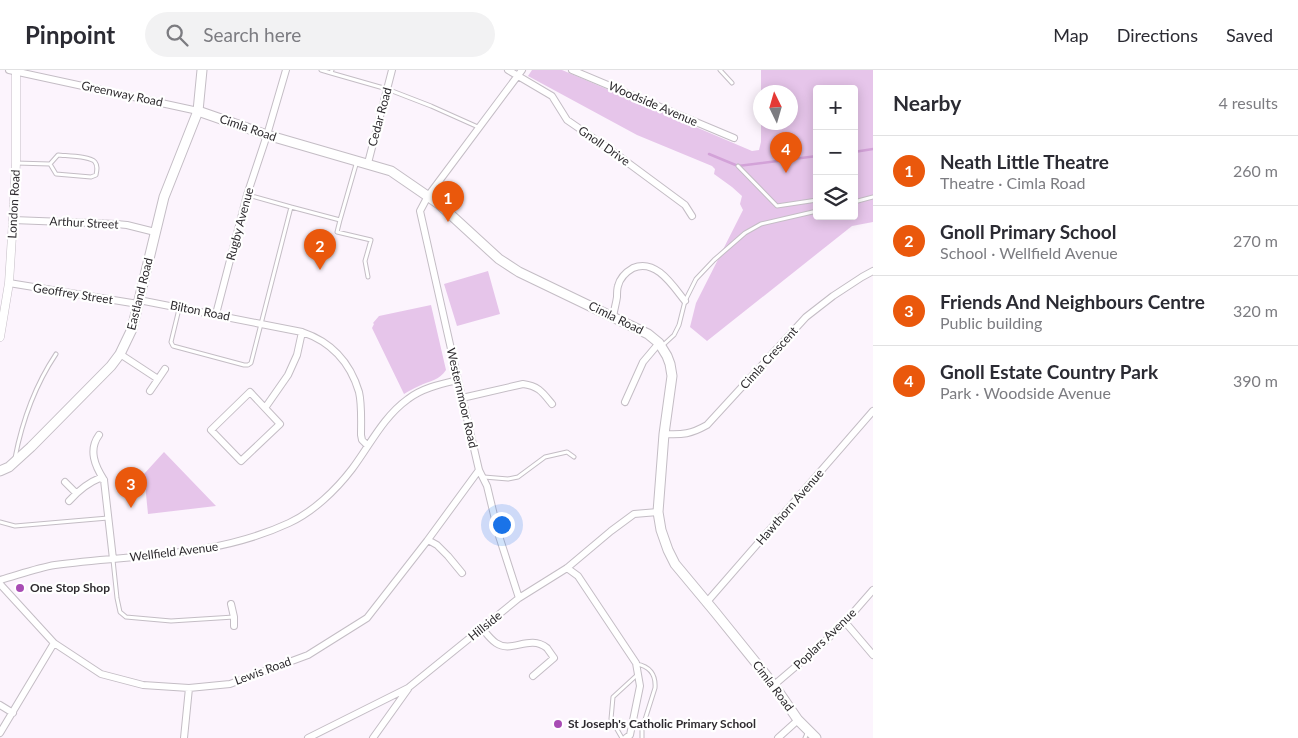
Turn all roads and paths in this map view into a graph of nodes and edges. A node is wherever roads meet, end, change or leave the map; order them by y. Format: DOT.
graph roads {
  1 [pos="14,70"];
  2 [pos="202,70"];
  3 [pos="286,70"];
  4 [pos="321,70"];
  5 [pos="392,70"];
  6 [pos="508,70"];
  7 [pos="572,70"];
  8 [pos="720,70"];
  9 [pos="331,71"];
  10 [pos="519,73"];
  11 [pos="732,83"];
  12 [pos="387,89"];
  13 [pos="198,111"];
  14 [pos="478,127"];
  15 [pos="267,135"];
  16 [pos="734,138"];
  17 [pos="358,161"];
  18 [pos="16,163"];
  19 [pos="50,164"];
  20 [pos="368,164"];
  21 [pos="738,166"];
  22 [pos="247,195"];
  23 [pos="428,196"];
  24 [pos="873,197"];
  25 [pos="813,201"];
  26 [pos="858,201"];
  27 [pos="291,207"];
  28 [pos="813,212"];
  29 [pos="692,216"];
  30 [pos="13,220"];
  31 [pos="340,220"];
  32 [pos="155,232"];
  33 [pos="873,271"];
  34 [pos="368,277"];
  35 [pos="9,283"];
  36 [pos="685,301"];
  37 [pos="138,302"];
  38 [pos="179,307"];
  39 [pos="216,314"];
  40 [pos="613,316"];
  41 [pos="261,324"];
  42 [pos="302,332"];
  43 [pos="0,337"];
  44 [pos="660,344"];
  45 [pos="56,354"];
  46 [pos="120,354"];
  47 [pos="165,369"];
  48 [pos="158,379"];
  49 [pos="458,380"];
  50 [pos="150,391"];
  51 [pos="462,398"];
  52 [pos="625,402"];
  53 [pos="552,404"];
  54 [pos="265,408"];
  55 [pos="873,411"];
  56 [pos="664,434"];
  57 [pos="99,435"];
  58 [pos="368,445"];
  59 [pos="574,457"];
  60 [pos="6,467"];
  61 [pos="479,470"];
  62 [pos="483,478"];
  63 [pos="104,480"];
  64 [pos="64,482"];
  65 [pos="76,493"];
  66 [pos="69,501"];
  67 [pos="658,512"];
  68 [pos="108,518"];
  69 [pos="0,522"];
  70 [pos="428,540"];
  71 [pos="113,559"];
  72 [pos="566,568"];
  73 [pos="462,573"];
  74 [pos="0,582"];
  75 [pos="873,590"];
  76 [pos="519,598"];
  77 [pos="706,602"];
  78 [pos="231,604"];
  79 [pos="234,617"];
  80 [pos="845,622"];
  81 [pos="234,626"];
  82 [pos="482,628"];
  83 [pos="54,643"];
  84 [pos="873,656"];
  85 [pos="636,663"];
  86 [pos="638,674"];
  87 [pos="533,676"];
  88 [pos="774,685"];
  89 [pos="189,688"];
  90 [pos="408,688"];
  91 [pos="0,705"];
  92 [pos="13,713"];
  93 [pos="798,720"];
  94 [pos="0,733"];
  95 [pos="806,734"];
  96 [pos="184,738"];
  97 [pos="308,738"];
  98 [pos="373,738"];
  99 [pos="622,738"];
  100 [pos="626,738"];
  101 [pos="642,738"];
  102 [pos="778,738"];
  103 [pos="816,738"];
  1 -- 13 [label="street, Greenway Road"];
  1 -- 18 [label="street, London Road"];
  2 -- 13 [label="main road, Eastland Road"];
  3 -- 15 [label="street, Rugby Avenue"];
  4 -- 9 [label="lane"];
  5 -- 12 [label="street, Cedar Road"];
  6 -- 10 [label="street, Gnoll Drive"];
  7 -- 16 [label="street, Woodside Avenue"];
  8 -- 11 [label="lane"];
  9 -- 12 [label="lane"];
  10 -- 14 [label="street"];
  10 -- 29 [label="street, Gnoll Drive"];
  12 -- 14 [label="lane"];
  12 -- 20 [label="street, Cedar Road"];
  13 -- 15 [label="main road, Cimla Road"];
  13 -- 32 [label="main road, Eastland Road"];
  14 -- 23 [label="street"];
  15 -- 17 [label="main road, Cimla Road"];
  15 -- 22 [label="street, Rugby Avenue"];
  17 -- 20 [label="main road, Cimla Road"];
  17 -- 31 [label="lane"];
  18 -- 19 [label="lane"];
  18 -- 30 [label="street, London Road"];
  19 -- 19 [label="lane"];
  20 -- 23 [label="main road, Cimla Road"];
  21 -- 25 [label="lane"];
  22 -- 27 [label="lane"];
  22 -- 39 [label="street, Rugby Avenue"];
  23 -- 40 [label="main road, Cimla Road"];
  23 -- 49 [label="street, Westernmoor Road"];
  24 -- 26 [label="lane"];
  27 -- 31 [label="lane"];
  27 -- 41 [label="lane"];
  28 -- 36 [label="lane"];
  30 -- 32 [label="street, Arthur Street"];
  30 -- 35 [label="street, London Road"];
  31 -- 34 [label="lane"];
  32 -- 37 [label="main road, Eastland Road"];
  33 -- 56 [label="street, Cimla Crescent"];
  35 -- 37 [label="street, Geoffrey Street"];
  35 -- 43 [label="street, London Road"];
  36 -- 40 [label="street"];
  36 -- 44 [label="lane"];
  37 -- 38 [label="street, Bilton Road"];
  37 -- 46 [label="main road, Eastland Road"];
  38 -- 39 [label="street, Bilton Road"];
  38 -- 41 [label="lane"];
  39 -- 41 [label="street, Bilton Road"];
  40 -- 44 [label="main road, Cimla Road"];
  41 -- 42 [label="street"];
  42 -- 54 [label="street"];
  42 -- 58 [label="street"];
  44 -- 52 [label="street"];
  44 -- 56 [label="main road, Cimla Road"];
  45 -- 60 [label="lane"];
  46 -- 48 [label="street"];
  46 -- 60 [label="main road, Eastland Road"];
  47 -- 48 [label="street"];
  48 -- 50 [label="street"];
  49 -- 51 [label="street, Westernmoor Road"];
  49 -- 58 [label="street, Wellfield Avenue"];
  51 -- 53 [label="street"];
  51 -- 61 [label="street, Westernmoor Road"];
  54 -- 54 [label="street"];
  55 -- 77 [label="street, Hawthorn Avenue"];
  56 -- 67 [label="main road, Cimla Road"];
  57 -- 63 [label="street"];
  58 -- 71 [label="street, Wellfield Avenue"];
  59 -- 62 [label="lane"];
  61 -- 62 [label="street, Westernmoor Road"];
  61 -- 70 [label="street, Lewis Road"];
  62 -- 76 [label="street, Westernmoor Road"];
  63 -- 65 [label="street"];
  63 -- 68 [label="street"];
  64 -- 65 [label="street"];
  65 -- 66 [label="street"];
  67 -- 72 [label="street, Hillside"];
  67 -- 77 [label="main road, Cimla Road"];
  68 -- 69 [label="lane"];
  68 -- 71 [label="street"];
  70 -- 73 [label="street"];
  70 -- 89 [label="street, Lewis Road"];
  71 -- 74 [label="street"];
  71 -- 79 [label="lane, Wellfield Avenue"];
  72 -- 76 [label="street, Hillside"];
  72 -- 85 [label="street"];
  74 -- 83 [label="street, Lewis Road"];
  75 -- 80 [label="street, Poplars Avenue"];
  76 -- 82 [label="street, Hillside"];
  77 -- 88 [label="main road, Cimla Road"];
  78 -- 79 [label="street"];
  79 -- 81 [label="street"];
  80 -- 84 [label="street"];
  80 -- 88 [label="street, Poplars Avenue"];
  82 -- 87 [label="street"];
  82 -- 90 [label="street, Hillside"];
  83 -- 89 [label="street, Lewis Road"];
  83 -- 92 [label="street"];
  85 -- 86 [label="street"];
  85 -- 101 [label="lane"];
  86 -- 99 [label="lane"];
  86 -- 100 [label="street"];
  88 -- 93 [label="main road, Cimla Road"];
  89 -- 96 [label="street"];
  90 -- 97 [label="street, Hillside"];
  90 -- 98 [label="street"];
  91 -- 92 [label="street"];
  92 -- 94 [label="street"];
  93 -- 95 [label="main road, Cimla Road"];
  93 -- 102 [label="street"];
  95 -- 103 [label="main road, Cimla Road"];
}
